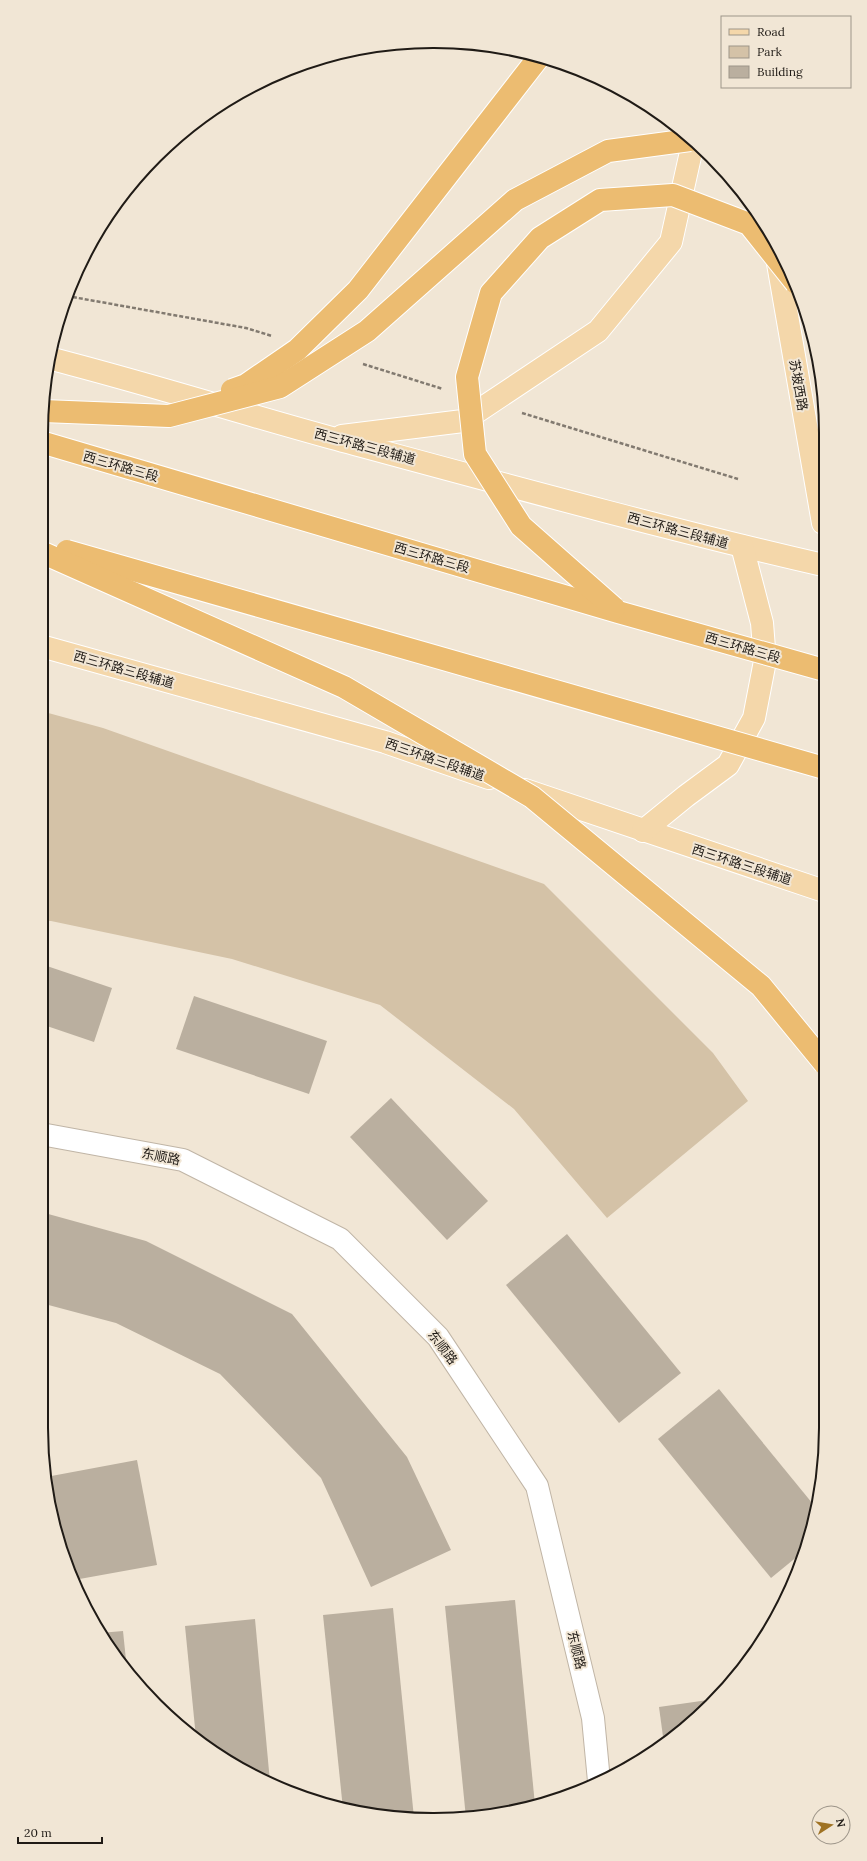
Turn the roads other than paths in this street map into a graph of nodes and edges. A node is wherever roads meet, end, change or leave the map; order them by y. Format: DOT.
graph roads {
  1 [pos="535,61"];
  2 [pos="684,141"];
  3 [pos="692,148"];
  4 [pos="777,259"];
  5 [pos="777,260"];
  6 [pos="55,360"];
  7 [pos="49,411"];
  8 [pos="177,414"];
  9 [pos="330,437"];
  10 [pos="48,444"];
  11 [pos="819,500"];
  12 [pos="48,546"];
  13 [pos="742,546"];
  14 [pos="48,555"];
  15 [pos="819,564"];
  16 [pos="618,612"];
  17 [pos="48,648"];
  18 [pos="819,669"];
  19 [pos="819,767"];
  20 [pos="643,831"];
  21 [pos="819,889"];
  22 [pos="819,1057"];
  23 [pos="48,1135"];
  24 [pos="598,1776"];
  1 -- 8 [label="highway, bridge"];
  2 -- 8 [label="highway, bridge"];
  3 -- 9 [label="main road"];
  4 -- 16 [label="highway, bridge"];
  5 -- 11 [label="main road, 苏坡西路"];
  6 -- 9 [label="main road, 西三环路三段辅道"];
  7 -- 8 [label="highway, bridge"];
  9 -- 13 [label="main road, 西三环路三段辅道"];
  10 -- 16 [label="highway, 西三环路三段, bridge"];
  12 -- 19 [label="highway, bridge"];
  13 -- 15 [label="main road, 西三环路三段辅道"];
  13 -- 20 [label="main road"];
  14 -- 22 [label="highway, bridge"];
  16 -- 18 [label="highway, 西三环路三段, bridge"];
  17 -- 20 [label="main road, 西三环路三段辅道"];
  20 -- 21 [label="main road, 西三环路三段辅道"];
  23 -- 24 [label="street, 东顺路"];
}
